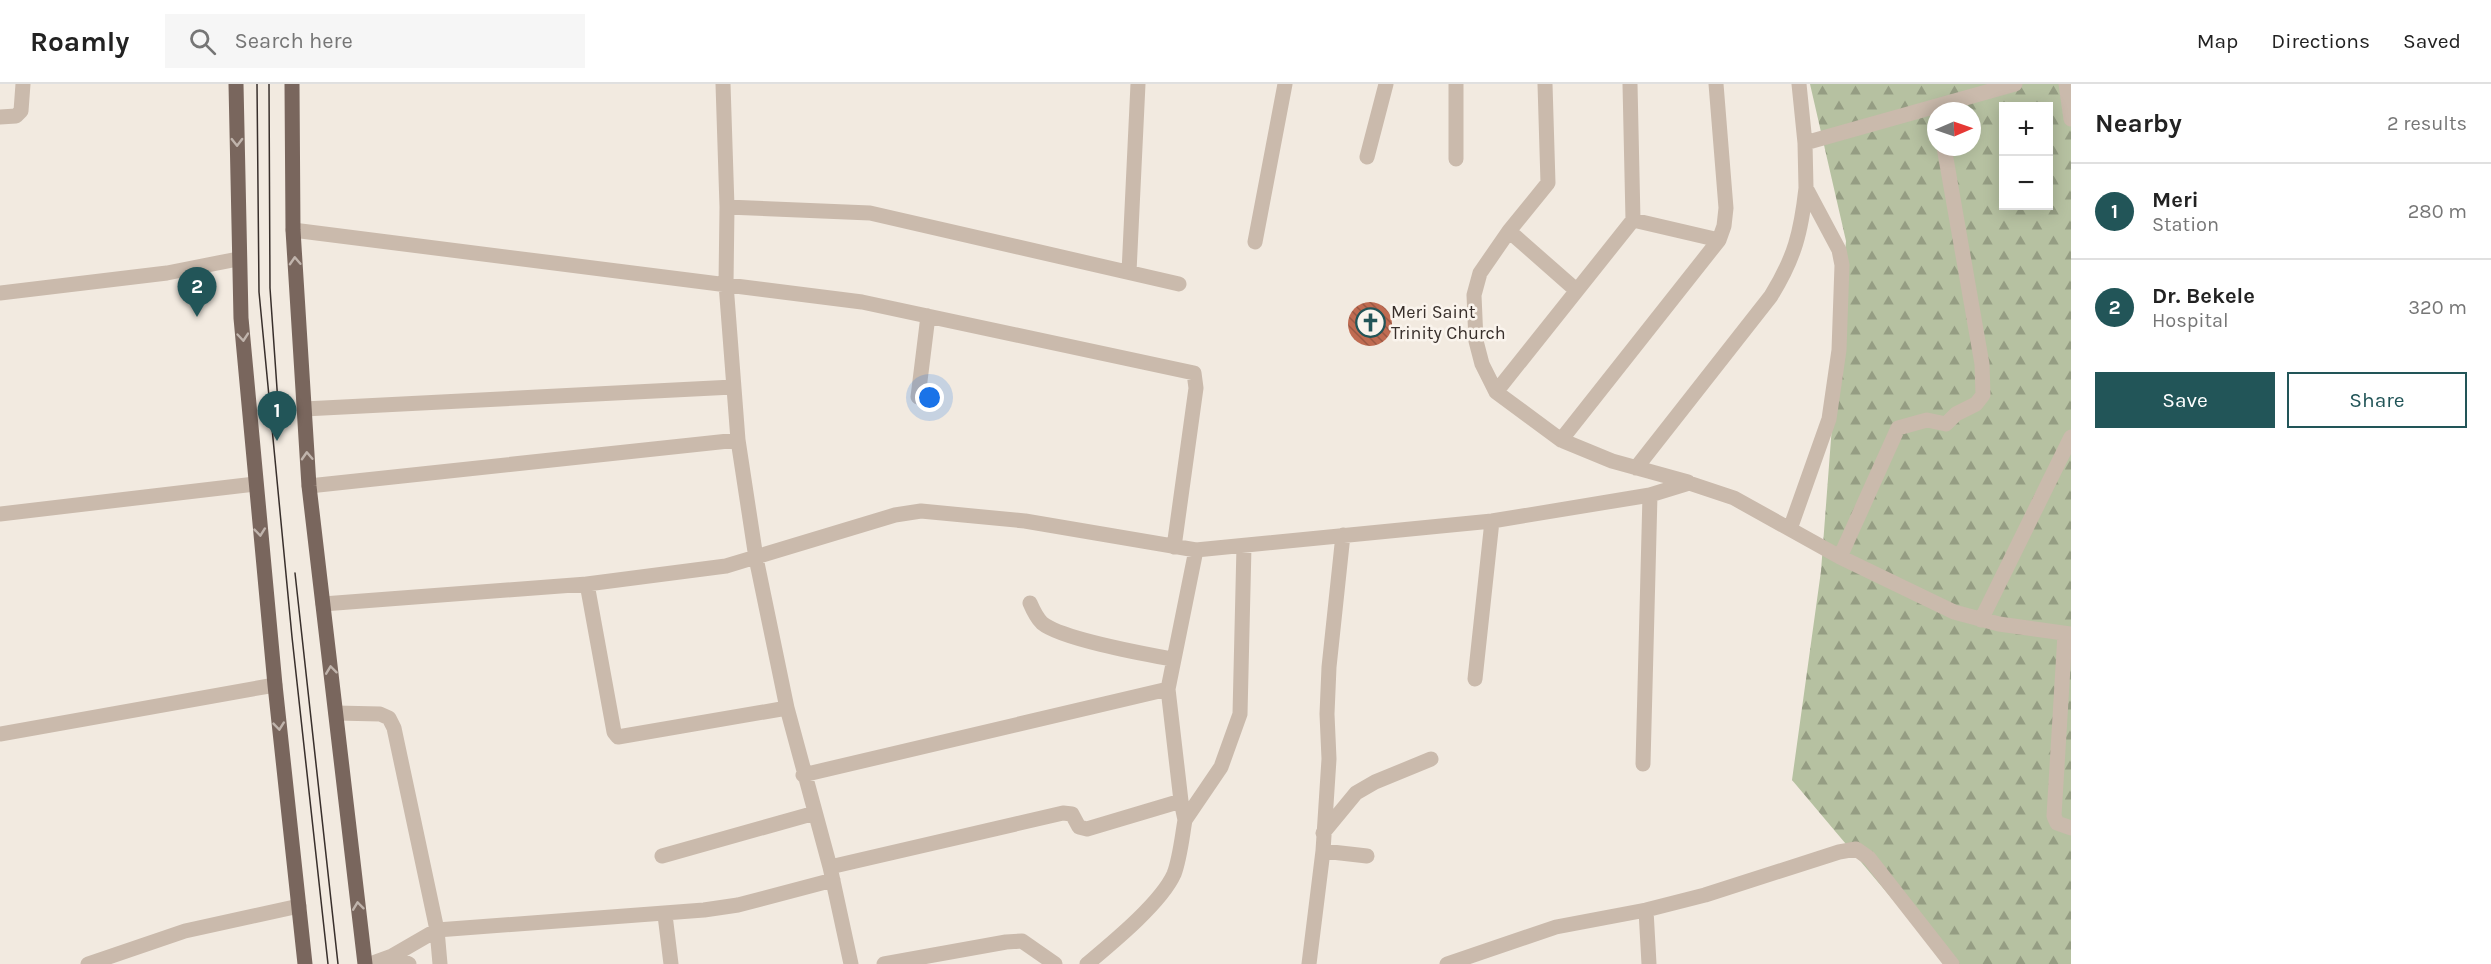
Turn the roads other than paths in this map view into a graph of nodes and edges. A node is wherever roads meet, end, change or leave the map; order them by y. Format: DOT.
graph roads {
  1 [pos="23,84"];
  2 [pos="236,84"];
  3 [pos="292,84"];
  4 [pos="723,84"];
  5 [pos="1138,84"];
  6 [pos="1285,84"];
  7 [pos="1386,84"];
  8 [pos="1455,84"];
  9 [pos="1545,84"];
  10 [pos="1629,84"];
  11 [pos="1716,84"];
  12 [pos="1799,84"];
  13 [pos="2015,84"];
  14 [pos="2066,84"];
  15 [pos="1957,102"];
  16 [pos="1927,111"];
  17 [pos="0,117"];
  18 [pos="2071,119"];
  19 [pos="1805,143"];
  20 [pos="1946,156"];
  21 [pos="1367,157"];
  22 [pos="1456,159"];
  23 [pos="1806,188"];
  24 [pos="727,207"];
  25 [pos="1633,220"];
  26 [pos="293,230"];
  27 [pos="1509,231"];
  28 [pos="1719,240"];
  29 [pos="1255,242"];
  30 [pos="238,259"];
  31 [pos="1129,272"];
  32 [pos="726,284"];
  33 [pos="1179,284"];
  34 [pos="1576,290"];
  35 [pos="0,293"];
  36 [pos="928,316"];
  37 [pos="733,387"];
  38 [pos="1496,392"];
  39 [pos="918,397"];
  40 [pos="304,409"];
  41 [pos="2071,437"];
  42 [pos="738,440"];
  43 [pos="1561,440"];
  44 [pos="1636,468"];
  45 [pos="1689,483"];
  46 [pos="255,484"];
  47 [pos="309,486"];
  48 [pos="1650,495"];
  49 [pos="0,514"];
  50 [pos="1492,520"];
  51 [pos="1790,529"];
  52 [pos="1344,535"];
  53 [pos="1244,546"];
  54 [pos="1174,547"];
  55 [pos="1196,550"];
  56 [pos="1840,557"];
  57 [pos="756,558"];
  58 [pos="587,584"];
  59 [pos="1030,603"];
  60 [pos="323,604"];
  61 [pos="1981,620"];
  62 [pos="2068,634"];
  63 [pos="1172,659"];
  64 [pos="1474,679"];
  65 [pos="274,685"];
  66 [pos="1168,689"];
  67 [pos="786,708"];
  68 [pos="336,712"];
  69 [pos="0,734"];
  70 [pos="1431,759"];
  71 [pos="1643,764"];
  72 [pos="803,775"];
  73 [pos="1180,801"];
  74 [pos="815,813"];
  75 [pos="1185,820"];
  76 [pos="2071,828"];
  77 [pos="1323,833"];
  78 [pos="1323,851"];
  79 [pos="662,856"];
  80 [pos="1367,856"];
  81 [pos="832,873"];
  82 [pos="299,906"];
  83 [pos="1646,910"];
  84 [pos="665,915"];
  85 [pos="437,930"];
  86 [pos="392,956"];
  87 [pos="88,964"];
  88 [pos="305,964"];
  89 [pos="365,964"];
  90 [pos="370,964"];
  91 [pos="409,964"];
  92 [pos="440,964"];
  93 [pos="671,964"];
  94 [pos="851,964"];
  95 [pos="884,964"];
  96 [pos="1055,964"];
  97 [pos="1087,964"];
  98 [pos="1309,964"];
  99 [pos="1447,964"];
  100 [pos="1649,964"];
  101 [pos="1952,964"];
  1 -- 17 [label="street"];
  2 -- 30 [label="main road, one-way"];
  3 -- 26 [label="main road"];
  4 -- 24 [label="street"];
  5 -- 31 [label="street"];
  6 -- 29 [label="street"];
  7 -- 21 [label="street"];
  8 -- 22 [label="street"];
  9 -- 27 [label="street"];
  10 -- 25 [label="street"];
  11 -- 28 [label="street"];
  12 -- 19 [label="street"];
  13 -- 15 [label="street"];
  14 -- 18 [label="street"];
  16 -- 19 [label="street"];
  19 -- 23 [label="street"];
  20 -- 56 [label="street"];
  23 -- 44 [label="street"];
  23 -- 51 [label="street"];
  24 -- 31 [label="street"];
  24 -- 32 [label="street"];
  25 -- 28 [label="street"];
  25 -- 34 [label="street"];
  26 -- 32 [label="street"];
  40 -- 26 [label="main road, one-way"];
  27 -- 34 [label="street"];
  27 -- 38 [label="street"];
  28 -- 43 [label="street"];
  30 -- 35 [label="street"];
  30 -- 46 [label="main road, one-way"];
  31 -- 33 [label="street"];
  32 -- 36 [label="street"];
  32 -- 37 [label="street"];
  34 -- 38 [label="street"];
  36 -- 39 [label="street"];
  36 -- 54 [label="street"];
  37 -- 40 [label="street"];
  37 -- 42 [label="street"];
  38 -- 43 [label="street"];
  47 -- 40 [label="main road, one-way"];
  41 -- 61 [label="street"];
  42 -- 47 [label="street"];
  42 -- 57 [label="street"];
  43 -- 44 [label="street"];
  44 -- 45 [label="street"];
  45 -- 48 [label="street"];
  45 -- 51 [label="street"];
  46 -- 49 [label="street"];
  46 -- 65 [label="main road, one-way"];
  47 -- 60 [label="main road"];
  48 -- 50 [label="street"];
  48 -- 71 [label="street"];
  50 -- 52 [label="street"];
  50 -- 64 [label="street"];
  51 -- 56 [label="street"];
  52 -- 53 [label="street"];
  52 -- 77 [label="street"];
  53 -- 55 [label="street"];
  53 -- 75 [label="street"];
  54 -- 55 [label="street"];
  54 -- 57 [label="street"];
  55 -- 63 [label="street"];
  56 -- 61 [label="street"];
  57 -- 58 [label="street"];
  57 -- 67 [label="street"];
  58 -- 60 [label="street"];
  58 -- 67 [label="street"];
  59 -- 63 [label="street"];
  68 -- 60 [label="main road, one-way"];
  61 -- 62 [label="street"];
  62 -- 76 [label="street"];
  63 -- 66 [label="street"];
  65 -- 69 [label="street"];
  65 -- 82 [label="main road, one-way"];
  66 -- 72 [label="street"];
  66 -- 73 [label="street"];
  67 -- 72 [label="street"];
  68 -- 85 [label="street"];
  89 -- 68 [label="main road, one-way"];
  70 -- 77 [label="street"];
  72 -- 74 [label="street"];
  73 -- 75 [label="street"];
  73 -- 81 [label="street"];
  74 -- 79 [label="street"];
  74 -- 81 [label="street"];
  75 -- 97 [label="street"];
  77 -- 78 [label="street"];
  78 -- 80 [label="street"];
  78 -- 98 [label="street"];
  81 -- 84 [label="street"];
  81 -- 94 [label="street"];
  82 -- 87 [label="street"];
  82 -- 88 [label="main road"];
  83 -- 99 [label="street"];
  83 -- 100 [label="street"];
  83 -- 101 [label="street"];
  84 -- 85 [label="street"];
  84 -- 93 [label="street"];
  85 -- 86 [label="street"];
  85 -- 92 [label="street"];
  86 -- 90 [label="street"];
  86 -- 91 [label="street"];
  95 -- 96 [label="street"];
}
